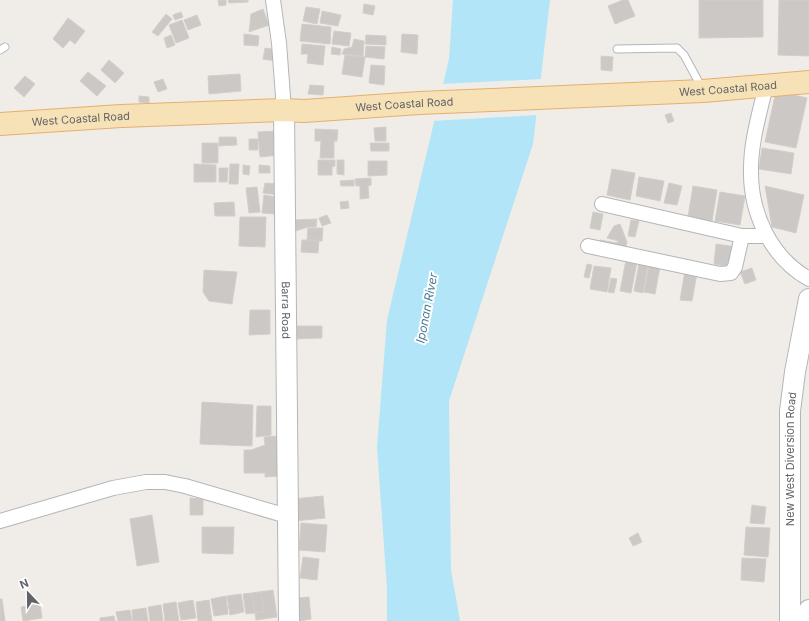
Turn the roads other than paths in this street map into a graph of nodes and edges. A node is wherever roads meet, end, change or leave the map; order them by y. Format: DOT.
graph roads {
  1 [pos="273,0"];
  2 [pos="617,49"];
  3 [pos="809,82"];
  4 [pos="766,85"];
  5 [pos="703,90"];
  6 [pos="284,110"];
  7 [pos="0,124"];
  8 [pos="602,204"];
  9 [pos="742,236"];
  10 [pos="767,236"];
  11 [pos="588,246"];
  12 [pos="809,279"];
  13 [pos="809,299"];
  14 [pos="287,516"];
  15 [pos="0,521"];
  16 [pos="809,610"];
  17 [pos="288,621"];
  18 [pos="790,621"];
  19 [pos="809,621"];
  1 -- 6 [label="street, Barra Road"];
  2 -- 5 [label="lane"];
  3 -- 4 [label="main road, West Coastal Road"];
  4 -- 5 [label="main road, West Coastal Road"];
  4 -- 10 [label="street"];
  5 -- 6 [label="main road, West Coastal Road"];
  6 -- 7 [label="main road, West Coastal Road"];
  6 -- 14 [label="street, Barra Road"];
  8 -- 9 [label="street"];
  9 -- 10 [label="street"];
  9 -- 11 [label="street"];
  10 -- 12 [label="street"];
  13 -- 18 [label="street, New West Diversion Road"];
  14 -- 15 [label="street"];
  14 -- 17 [label="street, Barra Road"];
  16 -- 19 [label="street"];
}
